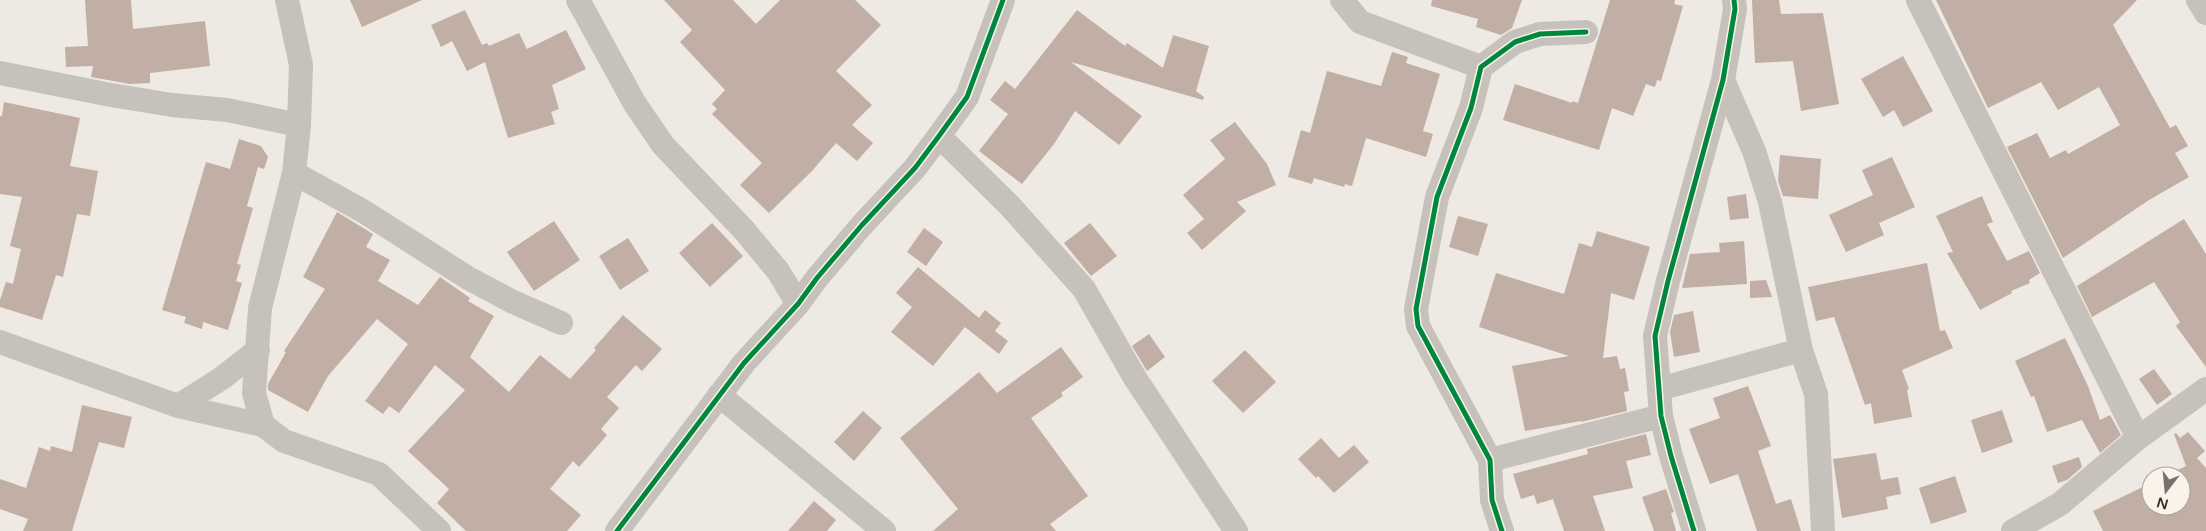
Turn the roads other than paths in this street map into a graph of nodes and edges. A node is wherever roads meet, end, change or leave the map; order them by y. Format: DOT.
graph roads {
  1 [pos="287,0"];
  2 [pos="578,0"];
  3 [pos="1003,0"];
  4 [pos="1342,0"];
  5 [pos="1734,0"];
  6 [pos="1918,0"];
  7 [pos="2198,0"];
  8 [pos="2206,13"];
  9 [pos="1586,32"];
  10 [pos="1481,67"];
  11 [pos="0,73"];
  12 [pos="1723,80"];
  13 [pos="299,125"];
  14 [pos="938,136"];
  15 [pos="294,173"];
  16 [pos="798,304"];
  17 [pos="561,323"];
  18 [pos="0,342"];
  19 [pos="258,350"];
  20 [pos="1801,350"];
  21 [pos="2206,389"];
  22 [pos="1658,390"];
  23 [pos="719,395"];
  24 [pos="178,406"];
  25 [pos="1661,416"];
  26 [pos="263,425"];
  27 [pos="2138,438"];
  28 [pos="1490,460"];
  29 [pos="439,531"];
  30 [pos="617,531"];
  31 [pos="884,531"];
  32 [pos="1236,531"];
  33 [pos="1502,531"];
  34 [pos="1694,531"];
  35 [pos="1823,531"];
  36 [pos="2013,531"];
  1 -- 13 [label="street"];
  2 -- 16 [label="street"];
  3 -- 14 [label="street"];
  4 -- 10 [label="street"];
  5 -- 12 [label="street"];
  6 -- 27 [label="street"];
  7 -- 8 [label="street"];
  9 -- 10 [label="street"];
  10 -- 28 [label="street"];
  11 -- 13 [label="street"];
  12 -- 20 [label="street"];
  12 -- 22 [label="street"];
  13 -- 15 [label="street"];
  14 -- 16 [label="street"];
  14 -- 32 [label="street"];
  15 -- 17 [label="street"];
  15 -- 19 [label="street"];
  16 -- 23 [label="street"];
  18 -- 24 [label="street"];
  19 -- 24 [label="street"];
  19 -- 26 [label="street"];
  20 -- 22 [label="street"];
  20 -- 35 [label="street"];
  21 -- 27 [label="street"];
  22 -- 25 [label="street"];
  23 -- 30 [label="street"];
  23 -- 31 [label="street"];
  24 -- 26 [label="street"];
  25 -- 28 [label="street"];
  25 -- 34 [label="street"];
  26 -- 29 [label="street"];
  27 -- 36 [label="street"];
  28 -- 33 [label="street"];
}
